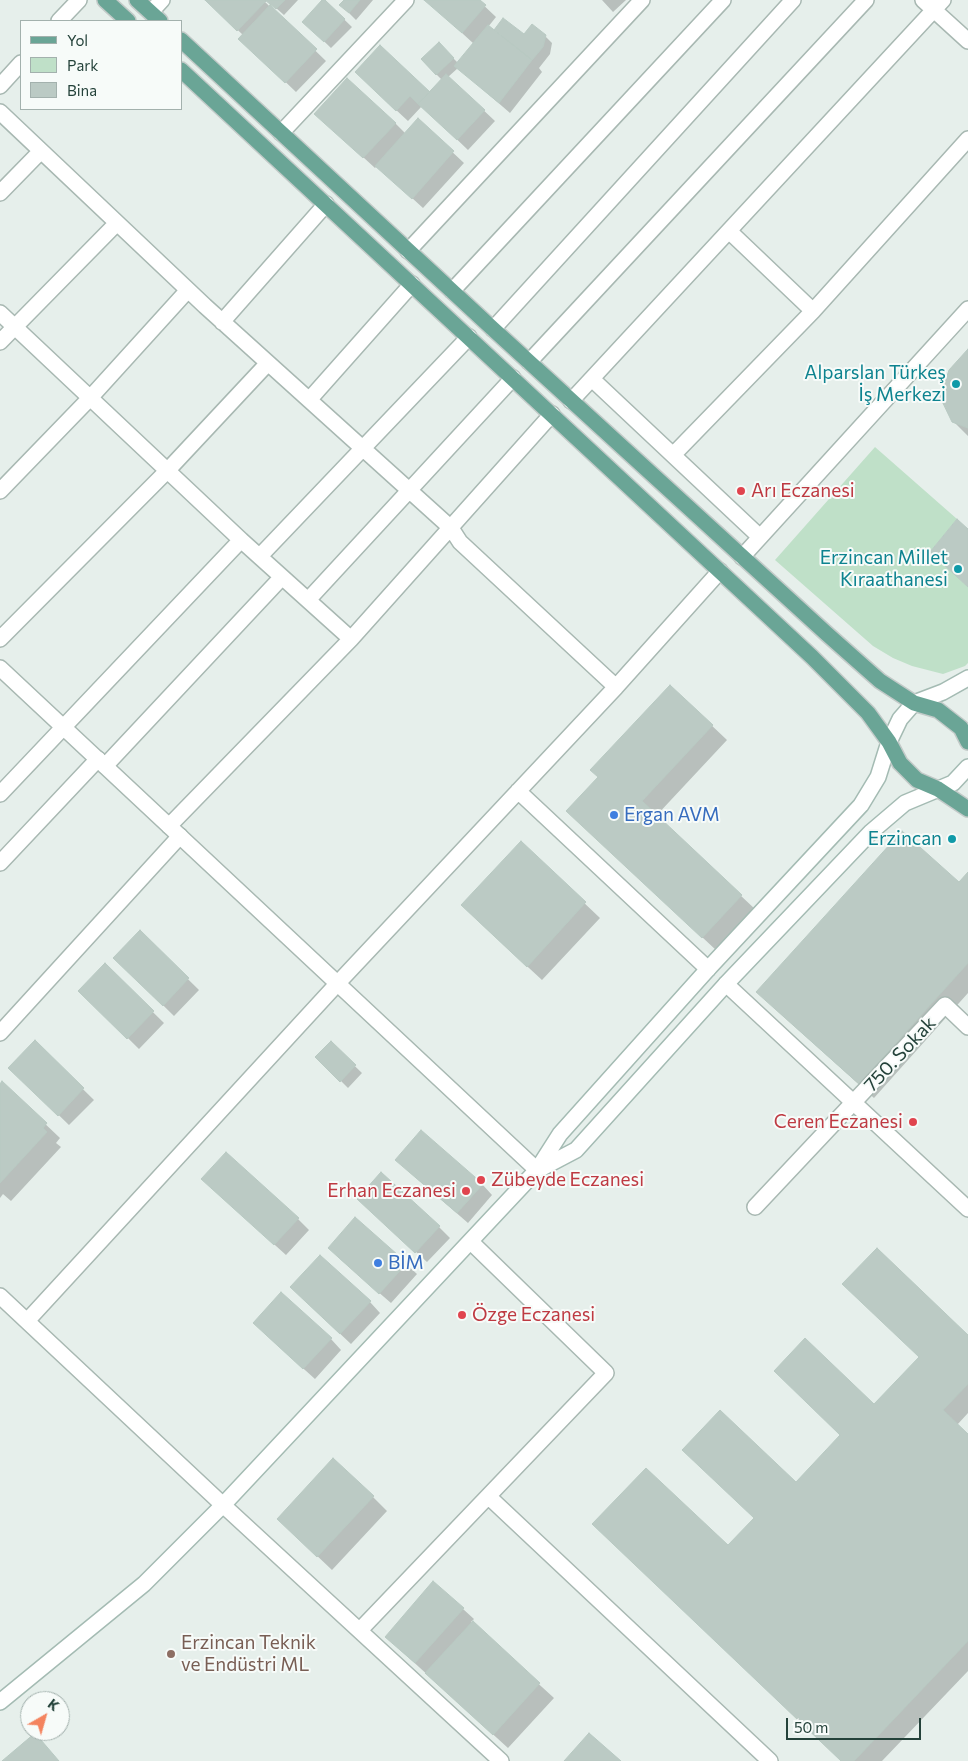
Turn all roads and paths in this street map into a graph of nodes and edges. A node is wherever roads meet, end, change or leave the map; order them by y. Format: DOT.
graph roads {
  1 [pos="79,0"];
  2 [pos="105,0"];
  3 [pos="138,0"];
  4 [pos="162,0"];
  5 [pos="406,0"];
  6 [pos="642,0"];
  7 [pos="723,0"];
  8 [pos="793,0"];
  9 [pos="866,0"];
  10 [pos="934,3"];
  11 [pos="156,17"];
  12 [pos="61,20"];
  13 [pos="127,20"];
  14 [pos="182,41"];
  15 [pos="968,41"];
  16 [pos="20,64"];
  17 [pos="182,71"];
  18 [pos="0,86"];
  19 [pos="0,112"];
  20 [pos="281,133"];
  21 [pos="968,139"];
  22 [pos="41,151"];
  23 [pos="0,193"];
  24 [pos="326,204"];
  25 [pos="117,223"];
  26 [pos="729,231"];
  27 [pos="408,251"];
  28 [pos="412,284"];
  29 [pos="188,290"];
  30 [pos="452,291"];
  31 [pos="968,309"];
  32 [pos="813,311"];
  33 [pos="0,313"];
  34 [pos="222,322"];
  35 [pos="14,326"];
  36 [pos="492,329"];
  37 [pos="469,337"];
  38 [pos="0,342"];
  39 [pos="529,362"];
  40 [pos="268,363"];
  41 [pos="513,378"];
  42 [pos="592,379"];
  43 [pos="90,398"];
  44 [pos="309,400"];
  45 [pos="572,401"];
  46 [pos="552,414"];
  47 [pos="363,449"];
  48 [pos="673,455"];
  49 [pos="168,471"];
  50 [pos="409,490"];
  51 [pos="0,491"];
  52 [pos="451,528"];
  53 [pos="760,537"];
  54 [pos="242,540"];
  55 [pos="260,556"];
  56 [pos="742,557"];
  57 [pos="720,571"];
  58 [pos="282,577"];
  59 [pos="308,600"];
  60 [pos="0,639"];
  61 [pos="351,639"];
  62 [pos="0,668"];
  63 [pos="968,678"];
  64 [pos="616,687"];
  65 [pos="914,703"];
  66 [pos="63,727"];
  67 [pos="889,742"];
  68 [pos="968,742"];
  69 [pos="101,763"];
  70 [pos="968,767"];
  71 [pos="938,789"];
  72 [pos="518,791"];
  73 [pos="0,794"];
  74 [pos="968,809"];
  75 [pos="174,831"];
  76 [pos="0,864"];
  77 [pos="708,969"];
  78 [pos="337,984"];
  79 [pos="726,984"];
  80 [pos="968,1027"];
  81 [pos="0,1033"];
  82 [pos="854,1103"];
  83 [pos="537,1170"];
  84 [pos="755,1207"];
  85 [pos="968,1210"];
  86 [pos="471,1242"];
  87 [pos="0,1296"];
  88 [pos="27,1321"];
  89 [pos="489,1497"];
  90 [pos="224,1506"];
  91 [pos="360,1630"];
  92 [pos="0,1702"];
  93 [pos="501,1761"];
  94 [pos="770,1761"];
  1 -- 12 [label="street"];
  2 -- 13 [label="main road"];
  3 -- 11 [label="main road"];
  4 -- 11 [label="street"];
  5 -- 20 [label="street"];
  6 -- 27 [label="street"];
  7 -- 30 [label="street"];
  8 -- 36 [label="street"];
  9 -- 39 [label="street"];
  10 -- 15 [label="street"];
  10 -- 26 [label="street"];
  14 -- 20 [label="main road"];
  16 -- 18 [label="street"];
  17 -- 24 [label="main road"];
  19 -- 22 [label="street"];
  20 -- 27 [label="main road"];
  21 -- 32 [label="street"];
  22 -- 23 [label="street"];
  22 -- 25 [label="street"];
  24 -- 28 [label="main road"];
  24 -- 34 [label="street"];
  25 -- 29 [label="street"];
  25 -- 35 [label="street"];
  26 -- 32 [label="street"];
  26 -- 42 [label="street"];
  27 -- 30 [label="main road"];
  28 -- 37 [label="main road"];
  28 -- 44 [label="street"];
  29 -- 34 [label="street"];
  29 -- 43 [label="street"];
  30 -- 36 [label="main road"];
  31 -- 53 [label="street"];
  32 -- 48 [label="street"];
  33 -- 35 [label="street"];
  34 -- 40 [label="street"];
  35 -- 38 [label="street"];
  35 -- 43 [label="street"];
  36 -- 39 [label="main road"];
  37 -- 41 [label="main road"];
  37 -- 47 [label="street"];
  39 -- 45 [label="main road"];
  40 -- 44 [label="street"];
  40 -- 49 [label="street"];
  41 -- 46 [label="main road"];
  41 -- 50 [label="street"];
  42 -- 45 [label="street"];
  42 -- 48 [label="street"];
  43 -- 49 [label="street"];
  43 -- 51 [label="street"];
  44 -- 47 [label="street"];
  45 -- 56 [label="main road"];
  46 -- 52 [label="street"];
  46 -- 57 [label="main road"];
  47 -- 50 [label="street"];
  47 -- 55 [label="street"];
  48 -- 53 [label="street"];
  49 -- 54 [label="street"];
  49 -- 60 [label="street"];
  50 -- 52 [label="street"];
  50 -- 59 [label="street"];
  52 -- 61 [label="street"];
  52 -- 64 [label="street"];
  53 -- 56 [label="street"];
  54 -- 55 [label="street"];
  54 -- 66 [label="street"];
  55 -- 58 [label="street"];
  56 -- 65 [label="main road"];
  57 -- 64 [label="street"];
  57 -- 67 [label="main road"];
  58 -- 59 [label="street"];
  58 -- 69 [label="street"];
  59 -- 61 [label="street"];
  61 -- 75 [label="street"];
  62 -- 66 [label="street"];
  63 -- 65 [label="street"];
  64 -- 72 [label="street"];
  65 -- 67 [label="street"];
  65 -- 68 [label="main road"];
  66 -- 69 [label="street"];
  66 -- 73 [label="street"];
  67 -- 71 [label="main road"];
  67 -- 77 [label="street"];
  69 -- 75 [label="street"];
  69 -- 76 [label="street"];
  70 -- 71 [label="street"];
  71 -- 74 [label="main road"];
  71 -- 79 [label="street"];
  72 -- 77 [label="street"];
  72 -- 78 [label="street"];
  75 -- 78 [label="street"];
  75 -- 81 [label="street"];
  77 -- 83 [label="street"];
  78 -- 83 [label="street"];
  78 -- 88 [label="street"];
  79 -- 82 [label="street"];
  79 -- 83 [label="street"];
  80 -- 82 [label="street, 750. Sokak"];
  82 -- 84 [label="street"];
  82 -- 85 [label="street"];
  83 -- 86 [label="street"];
  86 -- 89 [label="street"];
  86 -- 90 [label="street"];
  87 -- 88 [label="street"];
  88 -- 90 [label="street"];
  89 -- 91 [label="street"];
  89 -- 94 [label="street"];
  90 -- 91 [label="street"];
  90 -- 92 [label="street"];
  91 -- 93 [label="street"];
}
